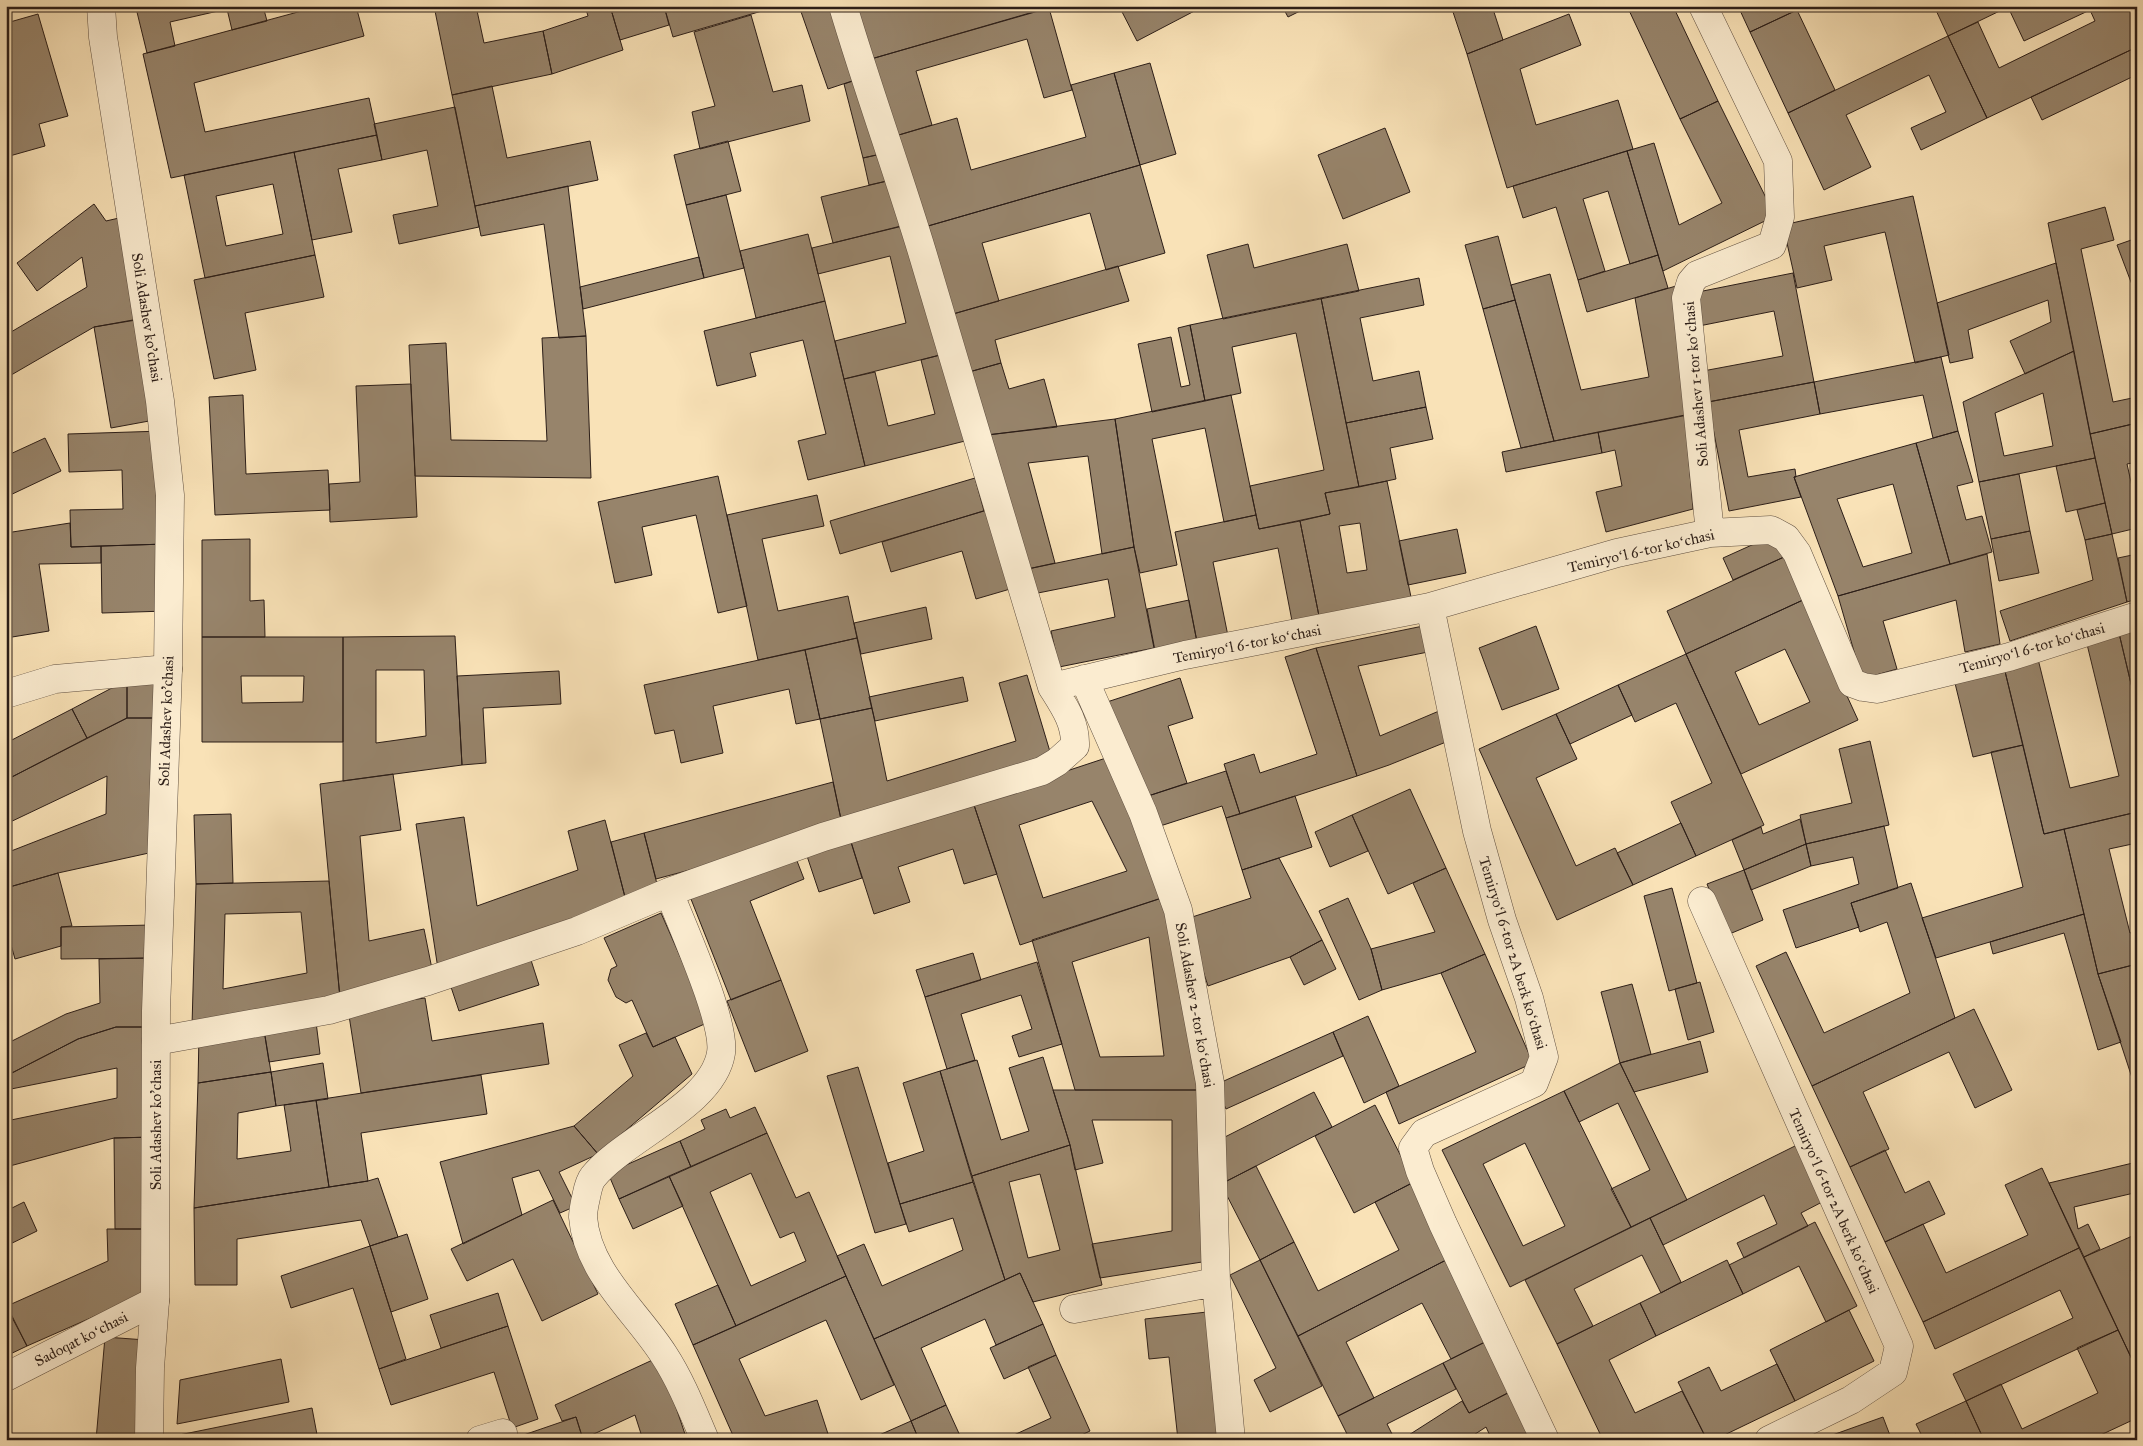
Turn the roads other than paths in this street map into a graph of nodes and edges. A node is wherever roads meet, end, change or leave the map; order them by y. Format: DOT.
graph roads {
  1 [pos="100,6"];
  2 [pos="843,6"];
  3 [pos="1703,6"];
  4 [pos="1710,534"];
  5 [pos="1430,607"];
  6 [pos="2137,616"];
  7 [pos="168,668"];
  8 [pos="1084,679"];
  9 [pos="1052,687"];
  10 [pos="6,694"];
  11 [pos="669,892"];
  12 [pos="1702,901"];
  13 [pos="156,1041"];
  14 [pos="1216,1282"];
  15 [pos="155,1300"];
  16 [pos="1074,1309"];
  17 [pos="6,1377"];
  18 [pos="149,1440"];
  19 [pos="706,1440"];
  20 [pos="1231,1440"];
  21 [pos="1545,1440"];
  22 [pos="1769,1440"];
  1 -- 7 [label="street, Soli Adashev ko'chasi"];
  2 -- 9 [label="street"];
  3 -- 4 [label="street, Soli Adashev 1-tor koʻchasi"];
  4 -- 5 [label="street, Temiryoʻl 6-tor koʻchasi"];
  4 -- 6 [label="street, Temiryoʻl 6-tor koʻchasi"];
  5 -- 8 [label="street, Temiryoʻl 6-tor koʻchasi"];
  5 -- 21 [label="street, Temiryoʻl 6-tor 2А berk koʻchasi"];
  7 -- 10 [label="street"];
  7 -- 13 [label="street, Soli Adashev ko'chasi"];
  8 -- 9 [label="street, Temiryoʻl 6-tor koʻchasi"];
  8 -- 14 [label="street, Soli Adashev 2-tor koʻchasi"];
  9 -- 11 [label="street"];
  11 -- 13 [label="street"];
  11 -- 19 [label="street"];
  12 -- 22 [label="street, Temiryoʻl 6-tor 2А berk koʻchasi"];
  13 -- 15 [label="street, Soli Adashev ko'chasi"];
  14 -- 16 [label="street"];
  14 -- 20 [label="street, Soli Adashev 2-tor koʻchasi"];
  15 -- 17 [label="street, Sadoqat koʻchasi"];
  15 -- 18 [label="street, Soli Adashev ko'chasi"];
}
